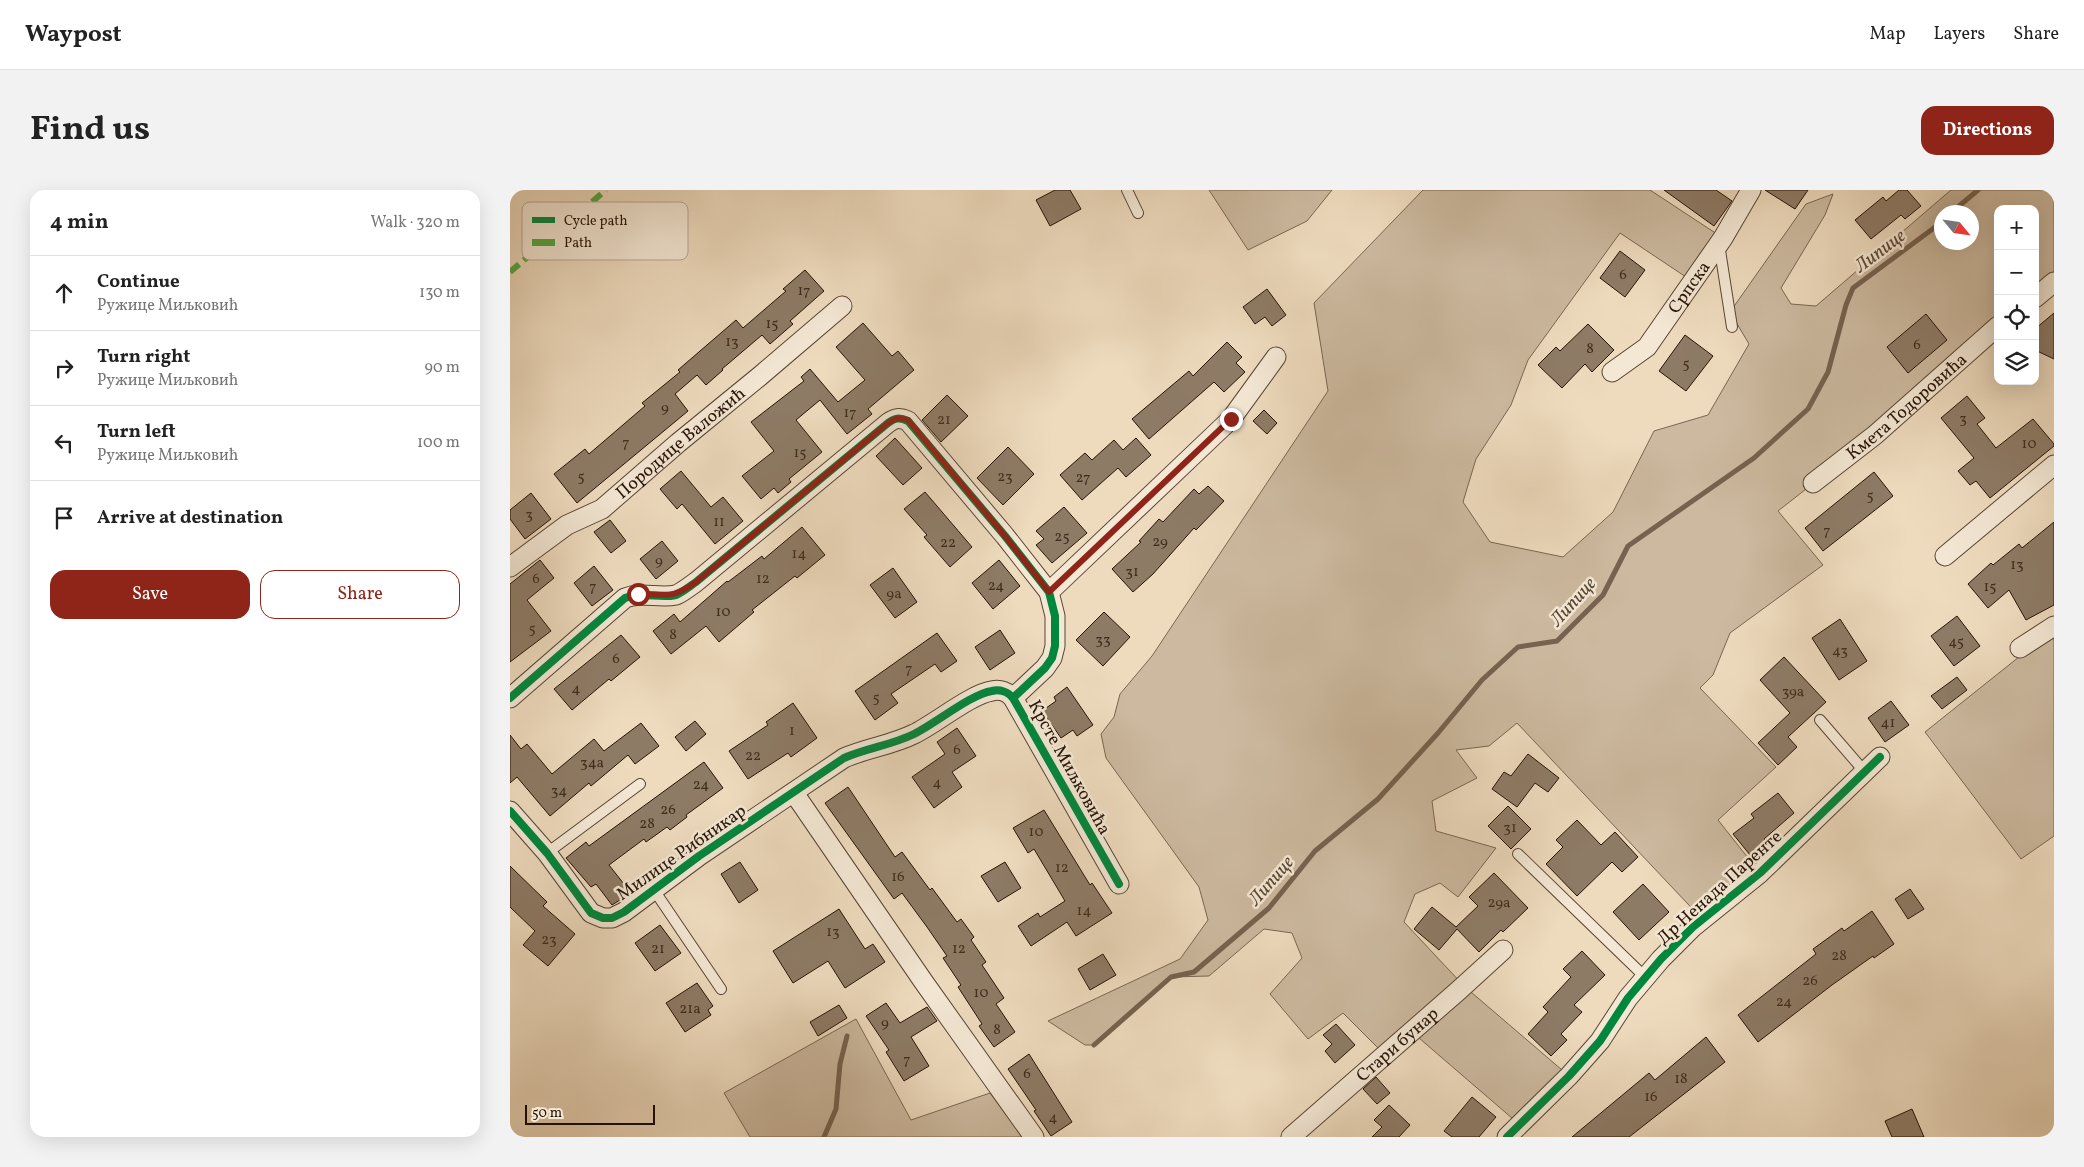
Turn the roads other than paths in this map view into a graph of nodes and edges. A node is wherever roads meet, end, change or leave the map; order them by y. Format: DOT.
graph roads {
  1 [pos="1127,190"];
  2 [pos="1751,190"];
  3 [pos="1138,213"];
  4 [pos="1719,243"];
  5 [pos="2054,282"];
  6 [pos="2039,295"];
  7 [pos="842,306"];
  8 [pos="1732,327"];
  9 [pos="1994,330"];
  10 [pos="1276,357"];
  11 [pos="1612,372"];
  12 [pos="2054,465"];
  13 [pos="1813,483"];
  14 [pos="1945,556"];
  15 [pos="510,567"];
  16 [pos="1049,592"];
  17 [pos="2054,626"];
  18 [pos="2020,648"];
  19 [pos="510,698"];
  20 [pos="1014,698"];
  21 [pos="1820,720"];
  22 [pos="1880,756"];
  23 [pos="1864,771"];
  24 [pos="640,784"];
  25 [pos="794,793"];
  26 [pos="510,811"];
  27 [pos="547,853"];
  28 [pos="1518,854"];
  29 [pos="1119,884"];
  30 [pos="654,890"];
  31 [pos="1503,950"];
  32 [pos="1644,976"];
  33 [pos="721,989"];
  34 [pos="1034,1137"];
  35 [pos="1291,1137"];
  36 [pos="1507,1137"];
  1 -- 3 [label="lane"];
  2 -- 4 [label="street, Српска"];
  4 -- 8 [label="lane"];
  4 -- 11 [label="street, Српска"];
  5 -- 6 [label="street"];
  7 -- 15 [label="street, Породице Валожић"];
  9 -- 13 [label="street, Кмета Тодоровића"];
  10 -- 16 [label="street"];
  12 -- 14 [label="street"];
  16 -- 19 [label="street"];
  16 -- 20 [label="street"];
  17 -- 18 [label="street"];
  20 -- 25 [label="street, Крсте Миљковића"];
  20 -- 29 [label="street, Крсте Миљковића"];
  21 -- 23 [label="lane"];
  22 -- 23 [label="street, Др Ненада Паренте"];
  23 -- 32 [label="street, Др Ненада Паренте"];
  24 -- 27 [label="lane"];
  25 -- 30 [label="street, Милице Рибникар"];
  25 -- 34 [label="street"];
  26 -- 27 [label="street, Милице Рибникар"];
  27 -- 30 [label="street, Милице Рибникар"];
  28 -- 32 [label="lane"];
  30 -- 33 [label="lane"];
  31 -- 35 [label="street, Стари бунар"];
  32 -- 36 [label="street, Др Ненада Паренте"];
}
